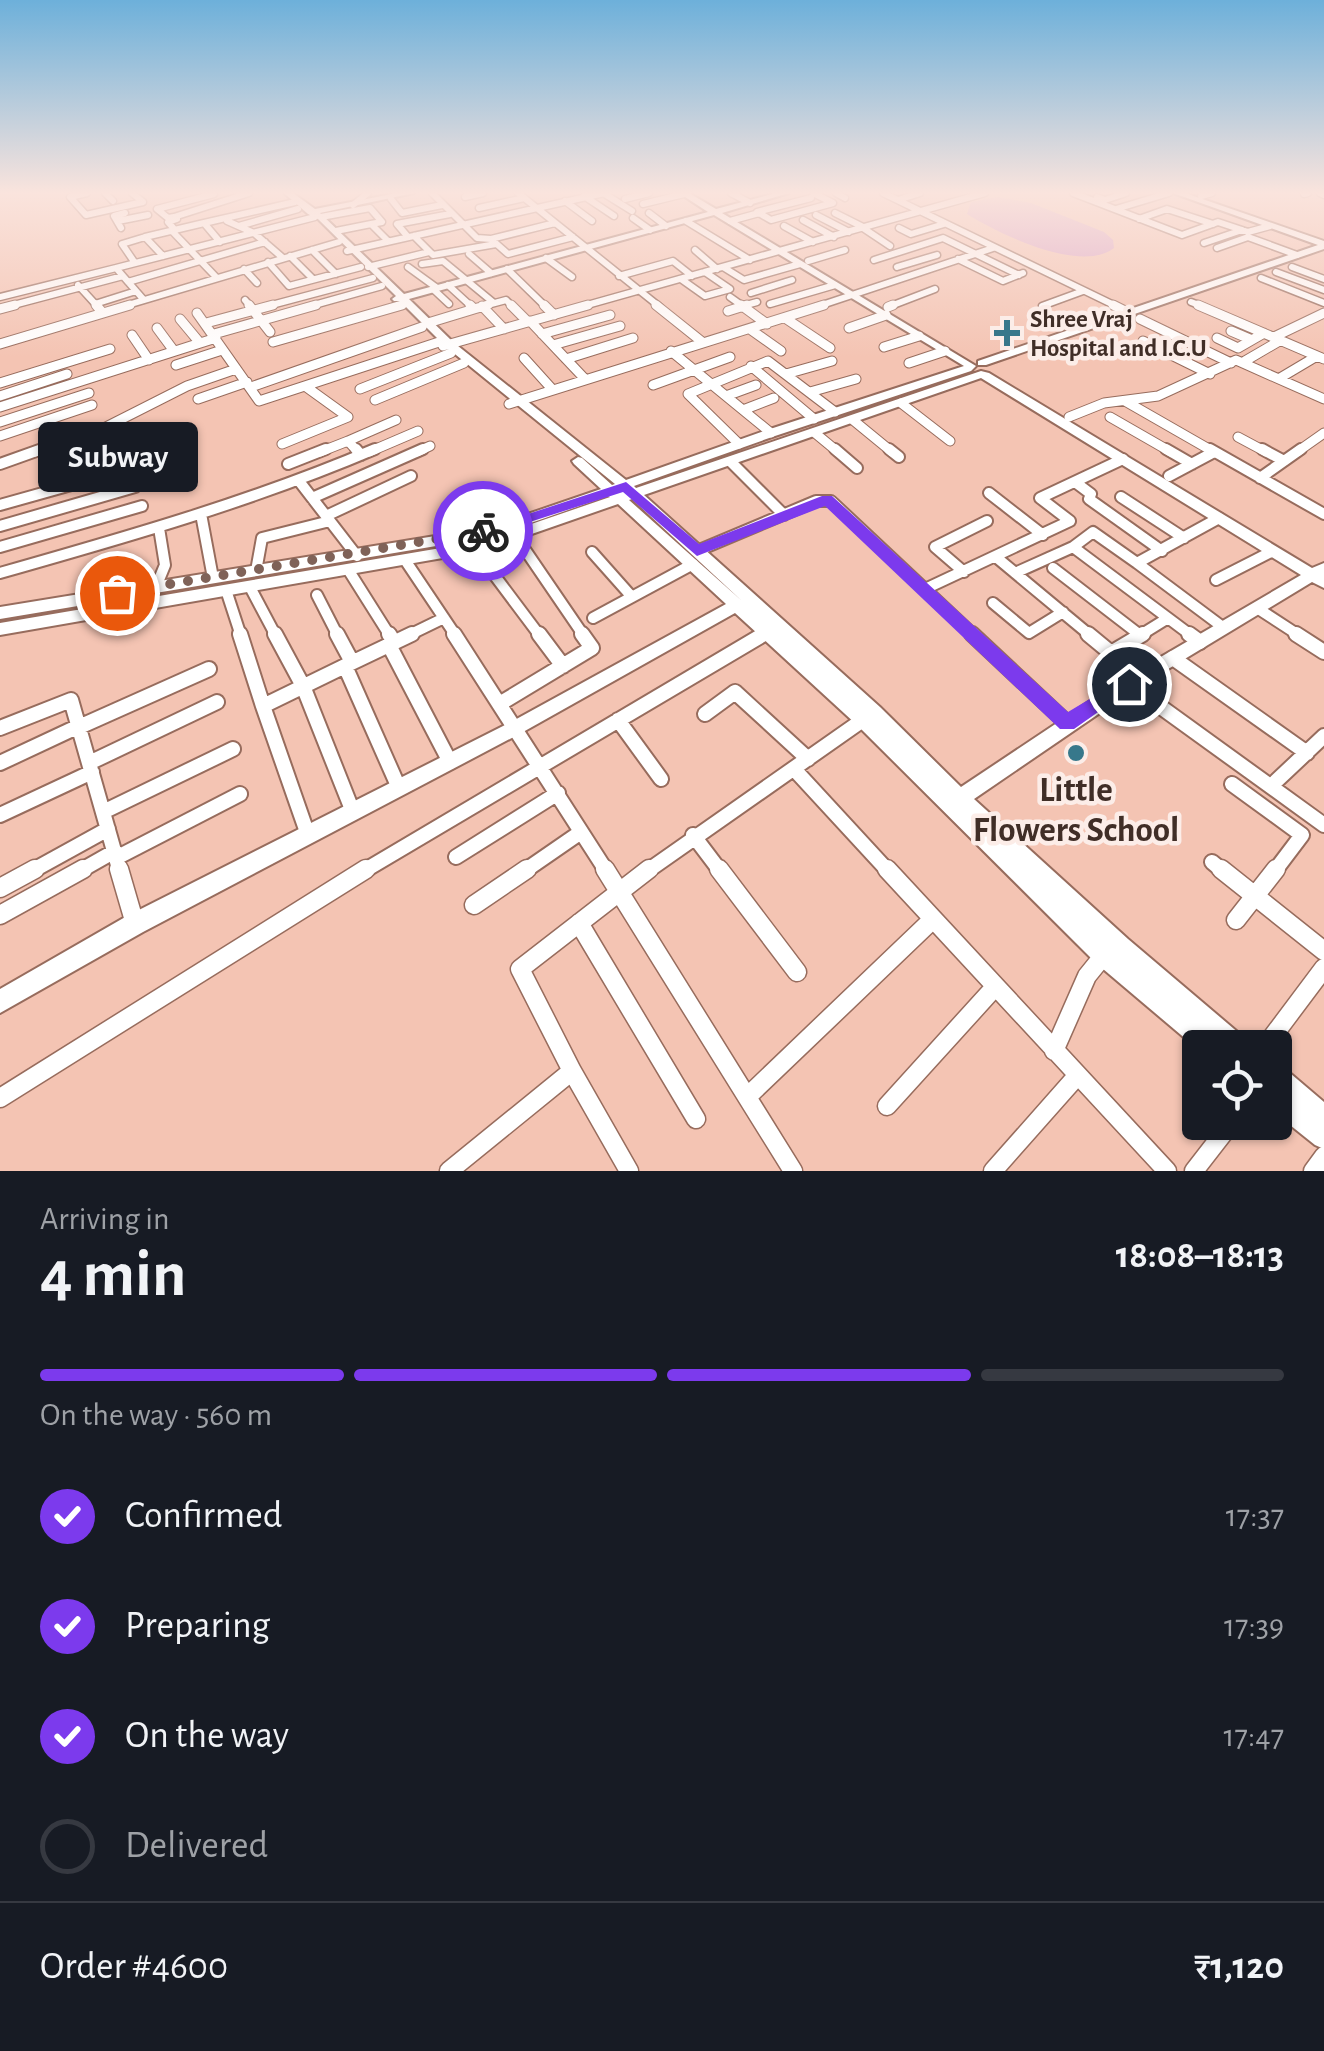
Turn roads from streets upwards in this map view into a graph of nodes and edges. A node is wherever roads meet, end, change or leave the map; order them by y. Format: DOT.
graph roads {
  1 [pos="125,248"];
  2 [pos="154,248"];
  3 [pos="197,248"];
  4 [pos="214,248"];
  5 [pos="248,248"];
  6 [pos="273,248"];
  7 [pos="324,248"];
  8 [pos="346,248"];
  9 [pos="424,248"];
  10 [pos="465,248"];
  11 [pos="500,248"];
  12 [pos="526,248"];
  13 [pos="536,248"];
  14 [pos="586,248"];
  15 [pos="730,248"];
  16 [pos="780,248"];
  17 [pos="793,248"];
  18 [pos="890,248"];
  19 [pos="903,248"];
  20 [pos="962,248"];
  21 [pos="994,248"];
  22 [pos="1269,248"];
  23 [pos="1318,248"];
  24 [pos="244,249"];
  25 [pos="458,249"];
  26 [pos="188,250"];
  27 [pos="312,250"];
  28 [pos="529,250"];
  29 [pos="695,250"];
  30 [pos="784,250"];
  31 [pos="845,250"];
  32 [pos="893,250"];
  33 [pos="429,252"];
  34 [pos="469,254"];
  35 [pos="974,254"];
  36 [pos="936,255"];
  37 [pos="164,256"];
  38 [pos="222,256"];
  39 [pos="287,257"];
  40 [pos="546,258"];
  41 [pos="958,259"];
  42 [pos="750,260"];
  43 [pos="874,260"];
  44 [pos="914,261"];
  45 [pos="1294,261"];
  46 [pos="139,262"];
  47 [pos="200,262"];
  48 [pos="264,263"];
  49 [pos="804,263"];
  50 [pos="422,264"];
  51 [pos="408,267"];
  52 [pos="897,267"];
  53 [pos="116,268"];
  54 [pos="177,268"];
  55 [pos="720,268"];
  56 [pos="1037,268"];
  57 [pos="507,269"];
  58 [pos="241,270"];
  59 [pos="930,270"];
  60 [pos="705,272"];
  61 [pos="1276,272"];
  62 [pos="154,274"];
  63 [pos="336,274"];
  64 [pos="371,274"];
  65 [pos="491,274"];
  66 [pos="1020,275"];
  67 [pos="620,276"];
  68 [pos="693,276"];
  69 [pos="216,277"];
  70 [pos="572,277"];
  71 [pos="1261,278"];
  72 [pos="72,279"];
  73 [pos="126,279"];
  74 [pos="681,279"];
  75 [pos="1324,279"];
  76 [pos="313,280"];
  77 [pos="468,280"];
  78 [pos="792,280"];
  79 [pos="256,283"];
  80 [pos="192,284"];
  81 [pos="781,284"];
  82 [pos="890,284"];
  83 [pos="448,285"];
  84 [pos="835,285"];
  85 [pos="289,286"];
  86 [pos="80,288"];
  87 [pos="878,288"];
  88 [pos="435,289"];
  89 [pos="935,289"];
  90 [pos="1083,290"];
  91 [pos="1324,290"];
  92 [pos="136,291"];
  93 [pos="638,291"];
  94 [pos="167,292"];
  95 [pos="531,292"];
  96 [pos="718,292"];
  97 [pos="751,293"];
  98 [pos="858,294"];
  99 [pos="800,295"];
  100 [pos="0,297"];
  101 [pos="301,297"];
  102 [pos="730,297"];
  103 [pos="914,297"];
  104 [pos="143,300"];
  105 [pos="245,300"];
  106 [pos="330,300"];
  107 [pos="506,300"];
  108 [pos="401,301"];
  109 [pos="757,302"];
  110 [pos="902,302"];
  111 [pos="1191,302"];
  112 [pos="494,303"];
  113 [pos="1324,303"];
  114 [pos="95,304"];
  115 [pos="276,304"];
  116 [pos="448,304"];
  117 [pos="770,304"];
  118 [pos="743,306"];
  119 [pos="1042,306"];
  120 [pos="307,307"];
  121 [pos="0,308"];
  122 [pos="221,308"];
  123 [pos="478,308"];
  124 [pos="253,311"];
  125 [pos="728,311"];
  126 [pos="102,312"];
  127 [pos="887,312"];
  128 [pos="1129,312"];
  129 [pos="196,313"];
  130 [pos="284,314"];
  131 [pos="554,314"];
  132 [pos="610,314"];
  133 [pos="1323,314"];
  134 [pos="230,318"];
  135 [pos="785,318"];
  136 [pos="180,319"];
  137 [pos="1140,319"];
  138 [pos="260,320"];
  139 [pos="346,321"];
  140 [pos="529,322"];
  141 [pos="206,323"];
  142 [pos="768,324"];
  143 [pos="425,325"];
  144 [pos="620,326"];
  145 [pos="324,327"];
  146 [pos="158,328"];
  147 [pos="750,328"];
  148 [pos="849,328"];
  149 [pos="504,329"];
  150 [pos="1231,331"];
  151 [pos="301,334"];
  152 [pos="542,334"];
  153 [pos="132,335"];
  154 [pos="215,336"];
  155 [pos="920,336"];
  156 [pos="1273,337"];
  157 [pos="634,338"];
  158 [pos="1217,338"];
  159 [pos="1252,340"];
  160 [pos="701,341"];
  161 [pos="1143,341"];
  162 [pos="200,343"];
  163 [pos="0,344"];
  164 [pos="553,346"];
  165 [pos="884,347"];
  166 [pos="830,348"];
  167 [pos="110,349"];
  168 [pos="222,350"];
  169 [pos="449,350"];
  170 [pos="671,351"];
  171 [pos="945,351"];
  172 [pos="174,352"];
  173 [pos="730,357"];
  174 [pos="524,358"];
  175 [pos="566,358"];
  176 [pos="1321,358"];
  177 [pos="149,360"];
  178 [pos="832,361"];
  179 [pos="1245,361"];
  180 [pos="768,362"];
  181 [pos="909,363"];
  182 [pos="1231,363"];
  183 [pos="176,365"];
  184 [pos="752,366"];
  185 [pos="236,369"];
  186 [pos="982,369"];
  187 [pos="694,370"];
  188 [pos="67,374"];
  189 [pos="786,374"];
  190 [pos="1210,374"];
  191 [pos="281,377"];
  192 [pos="584,378"];
  193 [pos="1280,378"];
  194 [pos="856,379"];
  195 [pos="0,383"];
  196 [pos="249,384"];
  197 [pos="711,384"];
  198 [pos="654,385"];
  199 [pos="756,385"];
  200 [pos="306,386"];
  201 [pos="552,389"];
  202 [pos="292,390"];
  203 [pos="360,390"];
  204 [pos="810,392"];
  205 [pos="89,394"];
  206 [pos="1321,394"];
  207 [pos="0,396"];
  208 [pos="726,396"];
  209 [pos="774,398"];
  210 [pos="198,399"];
  211 [pos="375,400"];
  212 [pos="1124,401"];
  213 [pos="514,402"];
  214 [pos="901,403"];
  215 [pos="92,406"];
  216 [pos="0,407"];
  217 [pos="743,410"];
  218 [pos="834,412"];
  219 [pos="1069,417"];
  220 [pos="1110,417"];
  221 [pos="396,420"];
  222 [pos="854,420"];
  223 [pos="0,422"];
  224 [pos="815,426"];
  225 [pos="418,431"];
  226 [pos="771,433"];
  227 [pos="1324,433"];
  228 [pos="0,436"];
  229 [pos="1238,437"];
  230 [pos="348,441"];
  231 [pos="950,441"];
  232 [pos="1308,443"];
  233 [pos="282,444"];
  234 [pos="739,444"];
  235 [pos="430,446"];
  236 [pos="1214,452"];
  237 [pos="1324,452"];
  238 [pos="361,455"];
  239 [pos="899,457"];
  240 [pos="2,459"];
  241 [pos="1122,459"];
  242 [pos="1284,460"];
  243 [pos="730,462"];
  244 [pos="288,464"];
  245 [pos="1192,464"];
  246 [pos="132,468"];
  247 [pos="858,468"];
  248 [pos="411,476"];
  249 [pos="1169,476"];
  250 [pos="1260,478"];
  251 [pos="299,481"];
  252 [pos="1075,482"];
  253 [pos="134,487"];
  254 [pos="624,493"];
  255 [pos="989,493"];
  256 [pos="1121,497"];
  257 [pos="312,498"];
  258 [pos="0,504"];
  259 [pos="142,506"];
  260 [pos="202,514"];
  261 [pos="784,514"];
  262 [pos="1324,514"];
  263 [pos="328,518"];
  264 [pos="1218,518"];
  265 [pos="987,521"];
  266 [pos="0,526"];
  267 [pos="159,528"];
  268 [pos="516,535"];
  269 [pos="1043,535"];
  270 [pos="1184,538"];
  271 [pos="0,547"];
  272 [pos="1073,547"];
  273 [pos="474,548"];
  274 [pos="1162,551"];
  275 [pos="1272,551"];
  276 [pos="592,552"];
  277 [pos="357,556"];
  278 [pos="695,557"];
  279 [pos="996,557"];
  280 [pos="405,560"];
  281 [pos="1137,563"];
  282 [pos="1053,568"];
  283 [pos="256,570"];
  284 [pos="348,570"];
  285 [pos="964,572"];
  286 [pos="0,573"];
  287 [pos="1015,573"];
  288 [pos="1321,573"];
  289 [pos="212,578"];
  290 [pos="1216,580"];
  291 [pos="156,587"];
  292 [pos="250,587"];
  293 [pos="226,590"];
  294 [pos="924,590"];
  295 [pos="317,595"];
  296 [pos="632,597"];
  297 [pos="993,603"];
  298 [pos="736,605"];
  299 [pos="1257,608"];
  300 [pos="1063,612"];
  301 [pos="0,613"];
  302 [pos="444,618"];
  303 [pos="593,618"];
  304 [pos="1168,618"];
  305 [pos="1224,628"];
  306 [pos="0,629"];
  307 [pos="765,632"];
  308 [pos="1140,636"];
  309 [pos="1200,642"];
  310 [pos="392,644"];
  311 [pos="1324,652"];
  312 [pos="1173,658"];
  313 [pos="349,664"];
  314 [pos="563,666"];
  315 [pos="209,669"];
  316 [pos="1129,684"];
  317 [pos="303,686"];
  318 [pos="217,702"];
  319 [pos="500,703"];
  320 [pos="263,706"];
  321 [pos="704,714"];
  322 [pos="869,716"];
  323 [pos="618,720"];
  324 [pos="1067,723"];
  325 [pos="79,726"];
  326 [pos="517,727"];
  327 [pos="0,728"];
  328 [pos="1324,736"];
  329 [pos="233,750"];
  330 [pos="1306,752"];
  331 [pos="450,762"];
  332 [pos="0,763"];
  333 [pos="801,764"];
  334 [pos="541,766"];
  335 [pos="91,768"];
  336 [pos="660,779"];
  337 [pos="1232,784"];
  338 [pos="1271,786"];
  339 [pos="400,788"];
  340 [pos="558,793"];
  341 [pos="240,794"];
  342 [pos="954,802"];
  343 [pos="103,812"];
  344 [pos="353,812"];
  345 [pos="0,815"];
  346 [pos="1324,824"];
  347 [pos="108,829"];
  348 [pos="581,832"];
  349 [pos="308,835"];
  350 [pos="692,835"];
  351 [pos="116,855"];
  352 [pos="456,857"];
  353 [pos="1212,862"];
  354 [pos="0,888"];
  355 [pos="618,892"];
  356 [pos="1255,896"];
  357 [pos="474,905"];
  358 [pos="0,915"];
  359 [pos="1236,920"];
  360 [pos="931,921"];
  361 [pos="579,923"];
  362 [pos="135,924"];
  363 [pos="1324,951"];
  364 [pos="1104,955"];
  365 [pos="1324,968"];
  366 [pos="797,972"];
  367 [pos="994,988"];
  368 [pos="0,1000"];
  369 [pos="1193,1030"];
  370 [pos="1218,1030"];
  371 [pos="1278,1030"];
  372 [pos="1054,1051"];
  373 [pos="572,1071"];
  374 [pos="1077,1076"];
  375 [pos="1292,1092"];
  376 [pos="747,1097"];
  377 [pos="0,1098"];
  378 [pos="887,1106"];
  379 [pos="1292,1111"];
  380 [pos="1324,1118"];
  381 [pos="696,1119"];
  382 [pos="1324,1136"];
  383 [pos="1220,1140"];
  384 [pos="1324,1156"];
  385 [pos="1202,1168"];
  386 [pos="449,1171"];
  387 [pos="628,1171"];
  388 [pos="793,1171"];
  389 [pos="993,1171"];
  390 [pos="1167,1171"];
  391 [pos="1313,1171"];
  1 -- 46 [label="street"];
  2 -- 37 [label="street"];
  3 -- 26 [label="street"];
  4 -- 38 [label="street"];
  5 -- 24 [label="street"];
  6 -- 39 [label="street"];
  7 -- 27 [label="street"];
  8 -- 64 [label="street"];
  9 -- 33 [label="street"];
  10 -- 25 [label="street"];
  11 -- 28 [label="street"];
  12 -- 28 [label="street"];
  13 -- 28 [label="street"];
  14 -- 40 [label="street"];
  14 -- 67 [label="street"];
  15 -- 42 [label="street"];
  16 -- 30 [label="street"];
  17 -- 30 [label="street"];
  18 -- 32 [label="street"];
  19 -- 32 [label="street"];
  20 -- 35 [label="street"];
  21 -- 35 [label="street"];
  21 -- 56 [label="street"];
  22 -- 45 [label="street"];
  23 -- 45 [label="street"];
  24 -- 38 [label="street"];
  24 -- 48 [label="street"];
  25 -- 33 [label="street"];
  26 -- 37 [label="street"];
  26 -- 47 [label="street"];
  27 -- 39 [label="street"];
  27 -- 63 [label="street"];
  29 -- 55 [label="street"];
  30 -- 42 [label="street"];
  30 -- 49 [label="street"];
  31 -- 49 [label="street"];
  32 -- 43 [label="street"];
  32 -- 44 [label="street"];
  33 -- 64 [label="street"];
  34 -- 65 [label="street"];
  35 -- 41 [label="street"];
  35 -- 66 [label="street"];
  36 -- 44 [label="street"];
  37 -- 46 [label="street"];
  37 -- 54 [label="street"];
  38 -- 47 [label="street"];
  38 -- 58 [label="street"];
  39 -- 48 [label="street"];
  39 -- 76 [label="street"];
  40 -- 57 [label="street"];
  40 -- 70 [label="street"];
  41 -- 59 [label="street"];
  41 -- 66 [label="street"];
  42 -- 55 [label="street"];
  44 -- 52 [label="street"];
  44 -- 59 [label="street"];
  45 -- 61 [label="street"];
  45 -- 75 [label="street"];
  45 -- 128 [label="street"];
  46 -- 53 [label="street"];
  46 -- 62 [label="street"];
  47 -- 54 [label="street"];
  47 -- 69 [label="street"];
  48 -- 58 [label="street"];
  48 -- 85 [label="street"];
  49 -- 55 [label="street"];
  49 -- 84 [label="street"];
  49 -- 98 [label="street"];
  50 -- 77 [label="street"];
  51 -- 88 [label="street"];
  53 -- 72 [label="street"];
  53 -- 73 [label="street"];
  54 -- 62 [label="street"];
  54 -- 80 [label="street"];
  55 -- 60 [label="street"];
  56 -- 66 [label="street"];
  56 -- 90 [label="street"];
  57 -- 65 [label="street"];
  57 -- 95 [label="street"];
  58 -- 69 [label="street"];
  58 -- 79 [label="street"];
  59 -- 82 [label="street"];
  60 -- 68 [label="street"];
  60 -- 96 [label="street"];
  61 -- 71 [label="street"];
  61 -- 91 [label="street"];
  62 -- 73 [label="street"];
  62 -- 94 [label="street"];
  63 -- 64 [label="street"];
  63 -- 76 [label="street"];
  64 -- 101 [label="street"];
  64 -- 106 [label="street"];
  64 -- 108 [label="street"];
  64 -- 108 [label="street"];
  65 -- 77 [label="street"];
  67 -- 68 [label="street"];
  67 -- 93 [label="street"];
  68 -- 74 [label="street"];
  68 -- 96 [label="street"];
  69 -- 80 [label="street"];
  71 -- 111 [label="street"];
  71 -- 113 [label="street"];
  72 -- 86 [label="street"];
  72 -- 100 [label="street"];
  73 -- 86 [label="street"];
  73 -- 92 [label="street"];
  74 -- 93 [label="street"];
  74 -- 96 [label="street"];
  76 -- 85 [label="street"];
  77 -- 83 [label="street"];
  77 -- 112 [label="street"];
  78 -- 81 [label="street"];
  80 -- 94 [label="street"];
  81 -- 97 [label="street"];
  81 -- 99 [label="street"];
  82 -- 87 [label="street"];
  82 -- 103 [label="street"];
  83 -- 88 [label="street"];
  83 -- 123 [label="street"];
  84 -- 98 [label="street"];
  84 -- 99 [label="street"];
  85 -- 101 [label="street"];
  86 -- 114 [label="street"];
  86 -- 121 [label="street"];
  87 -- 98 [label="street"];
  87 -- 110 [label="street"];
  88 -- 108 [label="street"];
  88 -- 116 [label="street"];
  89 -- 103 [label="street"];
  90 -- 119 [label="street"];
  90 -- 128 [label="street"];
  92 -- 104 [label="street"];
  92 -- 114 [label="street"];
  93 -- 131 [label="street"];
  93 -- 160 [label="street"];
  94 -- 104 [label="street"];
  95 -- 107 [label="street"];
  95 -- 131 [label="street"];
  98 -- 127 [label="street"];
  98 -- 135 [label="street"];
  99 -- 117 [label="street"];
  101 -- 115 [label="street"];
  102 -- 118 [label="street"];
  103 -- 110 [label="street"];
  104 -- 126 [label="street"];
  105 -- 124 [label="street"];
  106 -- 120 [label="street"];
  106 -- 139 [label="street"];
  107 -- 112 [label="street"];
  107 -- 140 [label="street"];
  108 -- 139 [label="street"];
  108 -- 143 [label="street"];
  109 -- 118 [label="street"];
  110 -- 127 [label="street"];
  111 -- 137 [label="street"];
  111 -- 156 [label="street"];
  112 -- 123 [label="street"];
  114 -- 126 [label="street"];
  115 -- 124 [label="street"];
  115 -- 130 [label="street"];
  118 -- 125 [label="street"];
  118 -- 142 [label="street"];
  120 -- 130 [label="street"];
  120 -- 145 [label="street"];
  122 -- 134 [label="street"];
  123 -- 143 [label="street"];
  123 -- 149 [label="street"];
  124 -- 134 [label="street"];
  124 -- 138 [label="street"];
  126 -- 163 [label="street"];
  127 -- 148 [label="street"];
  127 -- 155 [label="street"];
  127 -- 186 [label="street"];
  128 -- 186 [label="street"];
  129 -- 141 [label="street"];
  130 -- 138 [label="street"];
  130 -- 151 [label="street"];
  131 -- 140 [label="street"];
  132 -- 152 [label="street"];
  133 -- 156 [label="street"];
  134 -- 141 [label="street"];
  135 -- 142 [label="street"];
  135 -- 166 [label="street"];
  136 -- 162 [label="street"];
  137 -- 182 [label="street"];
  137 -- 186 [label="street"];
  138 -- 151 [label="street"];
  138 -- 154 [label="street"];
  139 -- 145 [label="street"];
  140 -- 149 [label="street"];
  140 -- 152 [label="street"];
  141 -- 154 [label="street"];
  142 -- 147 [label="street"];
  143 -- 169 [label="street"];
  143 -- 191 [label="street"];
  144 -- 164 [label="street"];
  145 -- 151 [label="street"];
  146 -- 172 [label="street"];
  147 -- 160 [label="street"];
  147 -- 180 [label="street"];
  149 -- 169 [label="street"];
  150 -- 159 [label="street"];
  152 -- 164 [label="street"];
  153 -- 177 [label="street"];
  154 -- 162 [label="street"];
  154 -- 168 [label="street"];
  155 -- 165 [label="street"];
  155 -- 171 [label="street"];
  156 -- 159 [label="street"];
  156 -- 176 [label="street"];
  156 -- 179 [label="street"];
  157 -- 175 [label="street"];
  158 -- 159 [label="street"];
  160 -- 170 [label="street"];
  161 -- 190 [label="street"];
  162 -- 172 [label="street"];
  164 -- 175 [label="street"];
  167 -- 195 [label="street"];
  168 -- 183 [label="street"];
  168 -- 185 [label="street"];
  169 -- 200 [label="street"];
  169 -- 203 [label="street"];
  169 -- 211 [label="street"];
  169 -- 213 [label="street"];
  169 -- 213 [label="street"];
  170 -- 187 [label="street"];
  170 -- 192 [label="street"];
  171 -- 181 [label="street"];
  171 -- 186 [label="street"];
  172 -- 177 [label="street"];
  173 -- 187 [label="street"];
  174 -- 201 [label="street"];
  175 -- 192 [label="street"];
  176 -- 193 [label="street"];
  177 -- 216 [label="street"];
  178 -- 189 [label="street"];
  179 -- 182 [label="street"];
  179 -- 193 [label="street"];
  180 -- 184 [label="street"];
  180 -- 189 [label="street"];
  182 -- 190 [label="street"];
  184 -- 197 [label="street"];
  184 -- 224 [label="street"];
  185 -- 196 [label="street"];
  185 -- 240 [label="street"];
  186 -- 214 [label="street"];
  186 -- 218 [label="street"];
  186 -- 219 [label="street"];
  186 -- 241 [label="street"];
  187 -- 197 [label="street"];
  187 -- 198 [label="street"];
  188 -- 207 [label="street"];
  189 -- 204 [label="street"];
  190 -- 212 [label="street"];
  191 -- 196 [label="street"];
  191 -- 202 [label="street"];
  192 -- 201 [label="street"];
  193 -- 206 [label="street"];
  194 -- 204 [label="street"];
  196 -- 202 [label="street"];
  196 -- 210 [label="street"];
  197 -- 208 [label="street"];
  197 -- 234 [label="street"];
  199 -- 208 [label="street"];
  200 -- 202 [label="street"];
  200 -- 233 [label="street"];
  201 -- 213 [label="street"];
  204 -- 218 [label="street"];
  205 -- 223 [label="street"];
  208 -- 217 [label="street"];
  209 -- 217 [label="street"];
  212 -- 219 [label="street"];
  212 -- 236 [label="street"];
  213 -- 254 [label="street"];
  214 -- 222 [label="street"];
  214 -- 231 [label="street"];
  215 -- 228 [label="street"];
  217 -- 226 [label="street"];
  218 -- 224 [label="street"];
  219 -- 249 [label="street"];
  220 -- 245 [label="street"];
  221 -- 230 [label="street"];
  222 -- 224 [label="street"];
  222 -- 239 [label="street"];
  224 -- 226 [label="street"];
  224 -- 243 [label="street"];
  224 -- 247 [label="street"];
  225 -- 238 [label="street"];
  226 -- 234 [label="street"];
  227 -- 232 [label="street"];
  229 -- 242 [label="street"];
  230 -- 238 [label="street"];
  230 -- 244 [label="street"];
  232 -- 237 [label="street"];
  232 -- 242 [label="street"];
  234 -- 254 [label="street"];
  235 -- 257 [label="street"];
  236 -- 245 [label="street"];
  236 -- 250 [label="street"];
  238 -- 251 [label="street"];
  241 -- 252 [label="street"];
  241 -- 264 [label="street"];
  242 -- 250 [label="street"];
  243 -- 254 [label="street"];
  243 -- 261 [label="street"];
  245 -- 249 [label="street"];
  246 -- 258 [label="street"];
  248 -- 263 [label="street"];
  249 -- 288 [label="street"];
  250 -- 262 [label="street"];
  251 -- 257 [label="street"];
  251 -- 260 [label="street"];
  252 -- 269 [label="street"];
  252 -- 274 [label="street"];
  253 -- 266 [label="street"];
  254 -- 268 [label="street"];
  254 -- 277 [label="street"];
  254 -- 278 [label="street"];
  255 -- 269 [label="street"];
  256 -- 270 [label="street"];
  257 -- 263 [label="street"];
  259 -- 271 [label="street"];
  260 -- 267 [label="street"];
  260 -- 289 [label="street"];
  261 -- 278 [label="street"];
  261 -- 294 [label="street"];
  263 -- 277 [label="street"];
  263 -- 283 [label="street"];
  264 -- 270 [label="street"];
  264 -- 275 [label="street"];
  265 -- 285 [label="street"];
  267 -- 286 [label="street"];
  267 -- 291 [label="street"];
  268 -- 273 [label="street"];
  268 -- 314 [label="street"];
  269 -- 279 [label="street"];
  270 -- 274 [label="street"];
  272 -- 281 [label="street"];
  272 -- 287 [label="street"];
  272 -- 304 [label="street"];
  273 -- 280 [label="street"];
  273 -- 314 [label="street"];
  274 -- 281 [label="street"];
  275 -- 288 [label="street"];
  275 -- 290 [label="street"];
  276 -- 296 [label="street"];
  277 -- 283 [label="street"];
  278 -- 296 [label="street"];
  278 -- 298 [label="street"];
  278 -- 322 [label="street"];
  279 -- 285 [label="street"];
  279 -- 287 [label="street"];
  280 -- 284 [label="street"];
  280 -- 302 [label="street"];
  281 -- 305 [label="street"];
  282 -- 308 [label="street"];
  283 -- 289 [label="street"];
  284 -- 292 [label="street"];
  284 -- 310 [label="street"];
  285 -- 294 [label="street"];
  287 -- 300 [label="street"];
  288 -- 299 [label="street"];
  289 -- 291 [label="street"];
  291 -- 301 [label="street"];
  292 -- 293 [label="street"];
  292 -- 317 [label="street"];
  293 -- 306 [label="street"];
  293 -- 320 [label="street"];
  294 -- 324 [label="street"];
  295 -- 313 [label="street"];
  296 -- 303 [label="street"];
  297 -- 300 [label="street"];
  298 -- 307 [label="street"];
  298 -- 326 [label="street"];
  299 -- 305 [label="street"];
  299 -- 311 [label="street"];
  300 -- 308 [label="street"];
  302 -- 310 [label="street"];
  302 -- 319 [label="street"];
  304 -- 308 [label="street"];
  304 -- 309 [label="street"];
  305 -- 309 [label="street"];
  307 -- 322 [label="street"];
  307 -- 323 [label="street"];
  309 -- 312 [label="street"];
  310 -- 313 [label="street"];
  310 -- 331 [label="street"];
  312 -- 316 [label="street"];
  312 -- 330 [label="street"];
  313 -- 317 [label="street"];
  313 -- 339 [label="street"];
  314 -- 319 [label="street"];
  315 -- 325 [label="street"];
  316 -- 324 [label="street"];
  316 -- 338 [label="street"];
  317 -- 320 [label="street"];
  317 -- 344 [label="street"];
  318 -- 335 [label="street"];
  319 -- 326 [label="street"];
  320 -- 349 [label="street"];
  321 -- 333 [label="street"];
  322 -- 333 [label="street"];
  322 -- 342 [label="street"];
  323 -- 334 [label="street"];
  323 -- 336 [label="street"];
  324 -- 342 [label="street"];
  325 -- 327 [label="street"];
  325 -- 332 [label="street"];
  325 -- 335 [label="street"];
  326 -- 331 [label="street"];
  326 -- 334 [label="street"];
  328 -- 330 [label="street"];
  329 -- 343 [label="street"];
  330 -- 338 [label="street"];
  331 -- 339 [label="street"];
  333 -- 350 [label="street"];
  333 -- 360 [label="street"];
  334 -- 340 [label="street"];
  334 -- 377 [label="street"];
  335 -- 343 [label="street"];
  335 -- 345 [label="street"];
  337 -- 356 [label="street"];
  338 -- 346 [label="street"];
  339 -- 344 [label="street"];
  340 -- 348 [label="street"];
  340 -- 352 [label="street"];
  341 -- 351 [label="street"];
  342 -- 364 [label="street"];
  342 -- 370 [label="street"];
  343 -- 347 [label="street"];
  344 -- 349 [label="street"];
  347 -- 351 [label="street"];
  347 -- 354 [label="street"];
  348 -- 355 [label="street"];
  348 -- 357 [label="street"];
  349 -- 362 [label="street"];
  350 -- 355 [label="street"];
  350 -- 366 [label="street"];
  351 -- 358 [label="street"];
  351 -- 362 [label="street"];
  353 -- 356 [label="street"];
  355 -- 361 [label="street"];
  355 -- 376 [label="street"];
  356 -- 359 [label="street"];
  356 -- 363 [label="street"];
  360 -- 367 [label="street"];
  360 -- 376 [label="street"];
  361 -- 373 [label="street"];
  361 -- 381 [label="street"];
  362 -- 368 [label="street"];
  364 -- 369 [label="street"];
  364 -- 372 [label="street"];
  365 -- 371 [label="street"];
  367 -- 372 [label="street"];
  367 -- 378 [label="street"];
  372 -- 374 [label="street"];
  373 -- 386 [label="street"];
  373 -- 387 [label="street"];
  374 -- 389 [label="street"];
  374 -- 390 [label="street"];
  375 -- 380 [label="street"];
  376 -- 388 [label="street"];
  379 -- 382 [label="street"];
  383 -- 385 [label="street"];
  384 -- 391 [label="street"];
}
